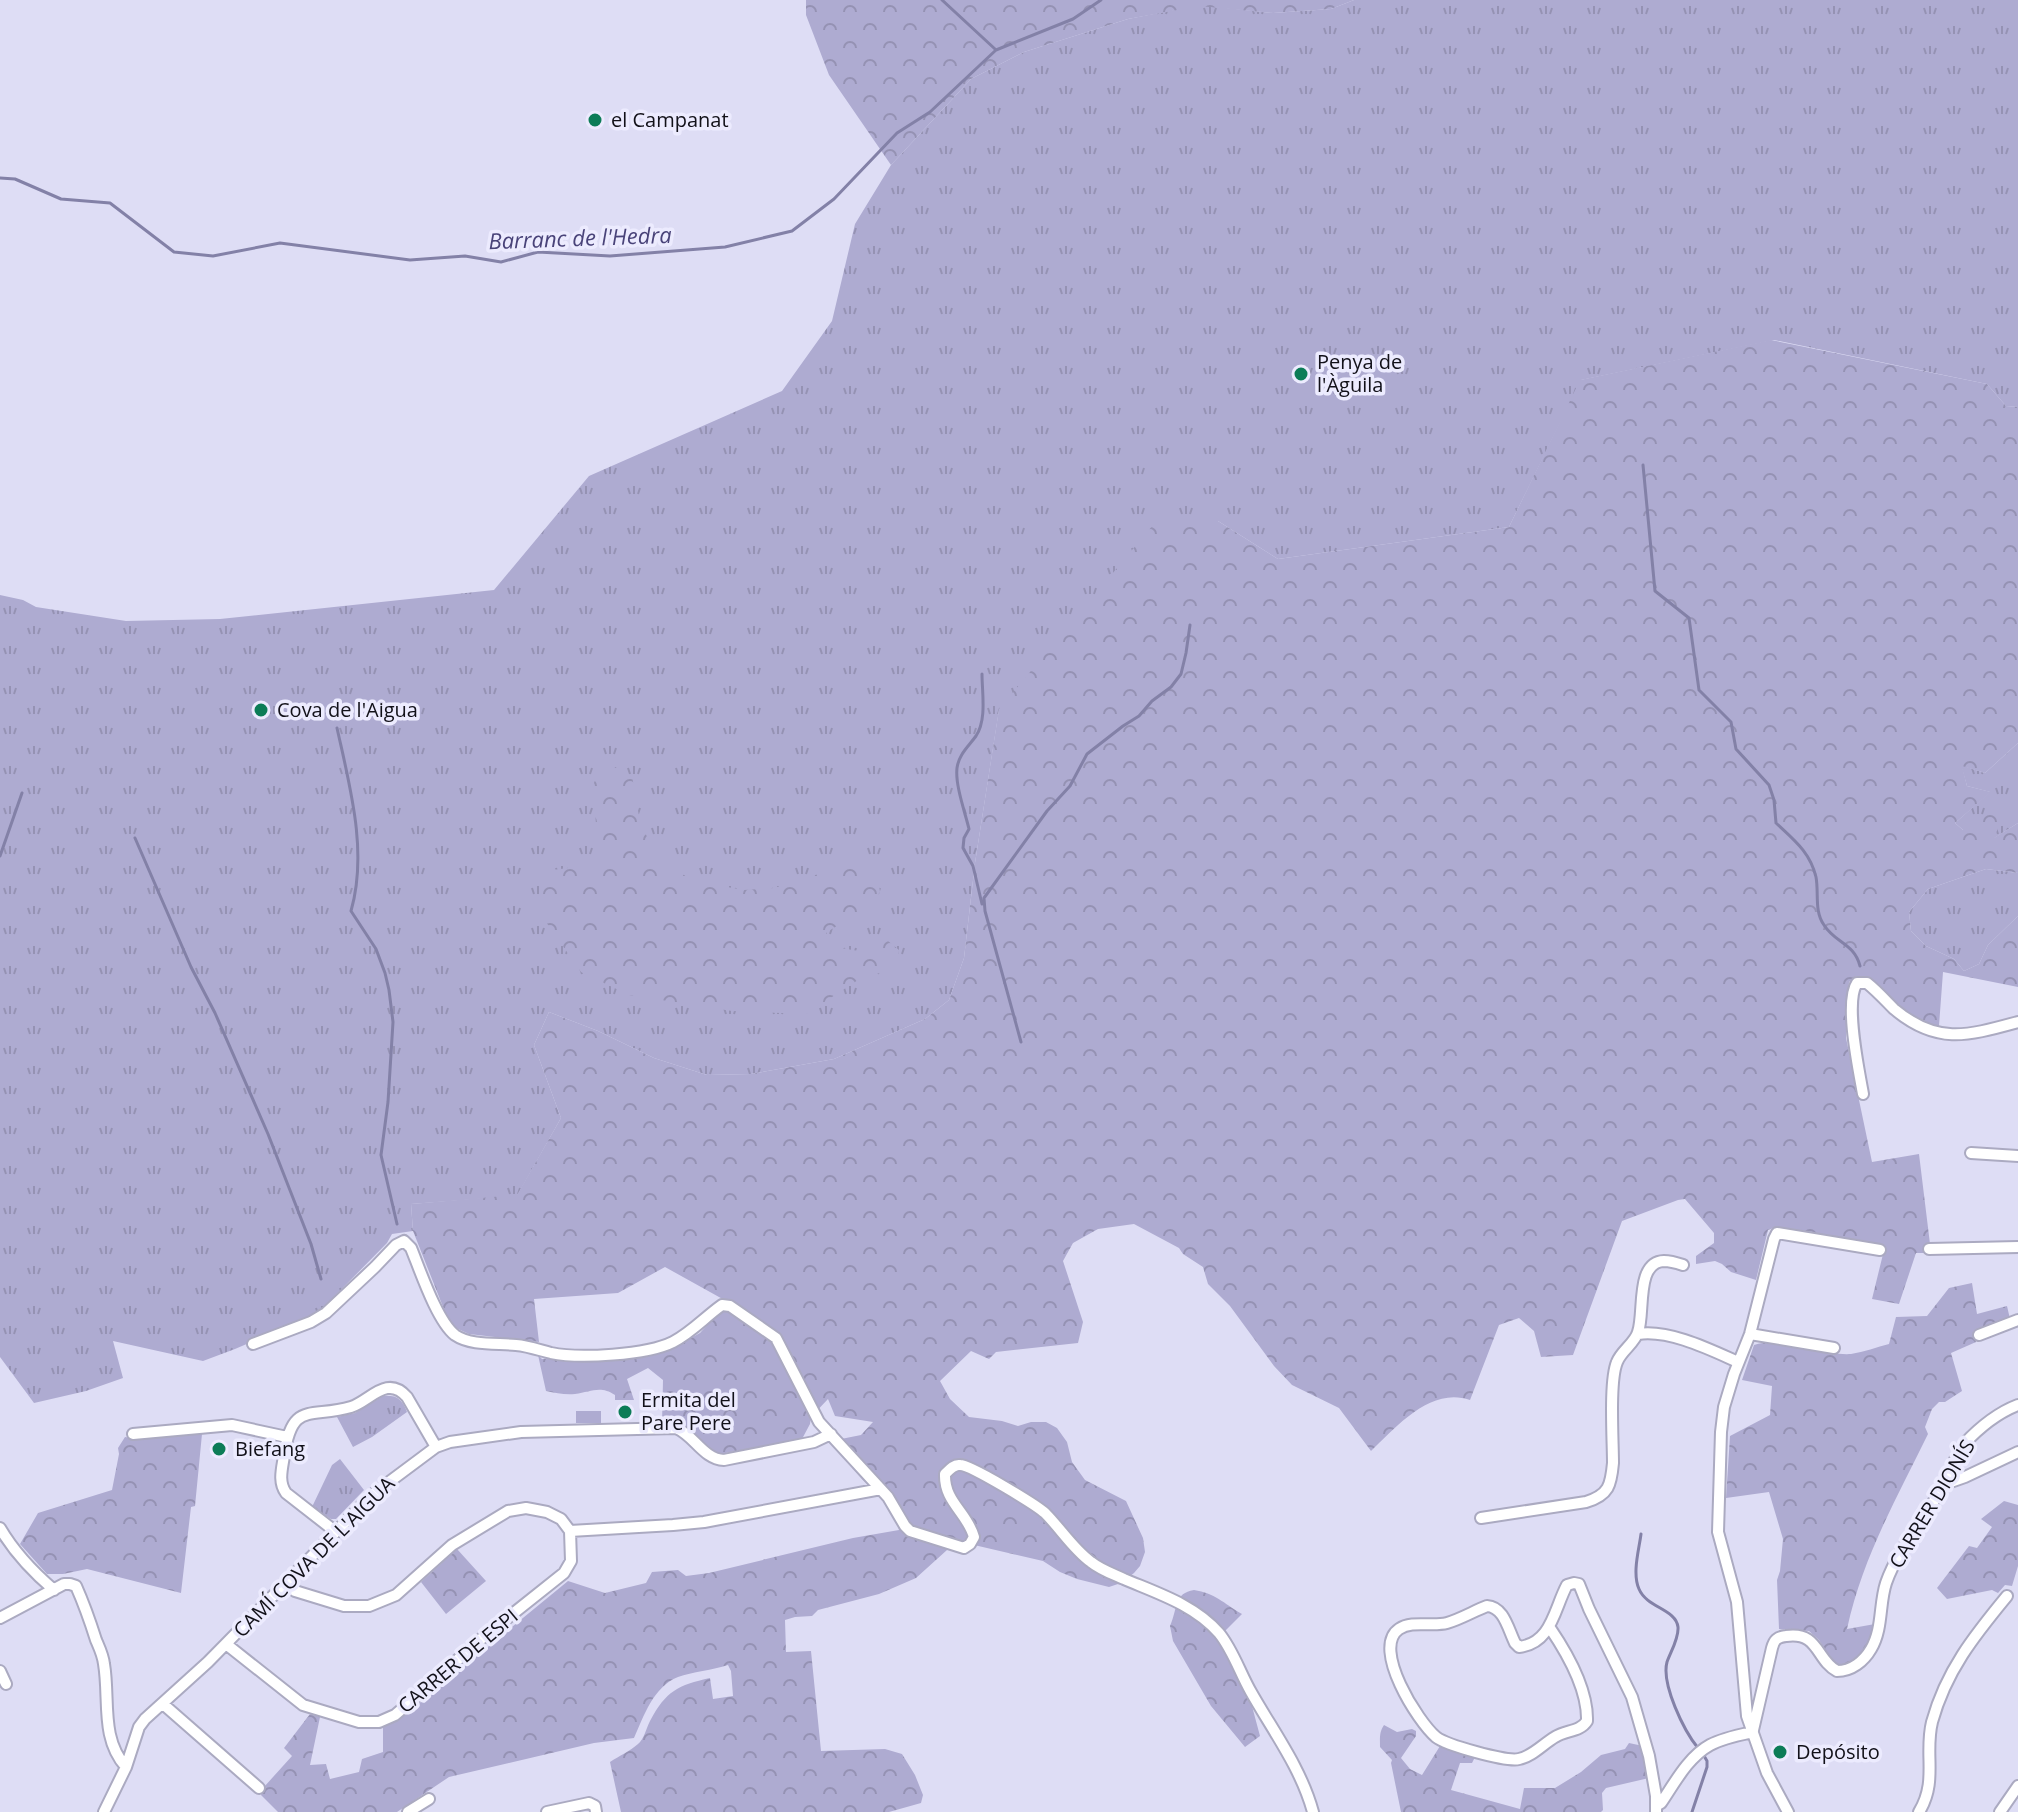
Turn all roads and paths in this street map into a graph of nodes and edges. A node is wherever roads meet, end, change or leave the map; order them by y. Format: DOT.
graph roads {
  1 [pos="2018,1022"];
  2 [pos="1863,1094"];
  3 [pos="1971,1153"];
  4 [pos="2018,1156"];
  5 [pos="2018,1247"];
  6 [pos="1929,1249"];
  7 [pos="1880,1250"];
  8 [pos="1683,1265"];
  9 [pos="2018,1320"];
  10 [pos="1638,1334"];
  11 [pos="1750,1334"];
  12 [pos="1979,1335"];
  13 [pos="253,1344"];
  14 [pos="1834,1348"];
  15 [pos="1738,1362"];
  16 [pos="2018,1405"];
  17 [pos="816,1416"];
  18 [pos="133,1434"];
  19 [pos="831,1434"];
  20 [pos="287,1437"];
  21 [pos="800,1445"];
  22 [pos="436,1447"];
  23 [pos="2018,1452"];
  24 [pos="1945,1484"];
  25 [pos="881,1489"];
  26 [pos="1481,1518"];
  27 [pos="0,1528"];
  28 [pos="570,1531"];
  29 [pos="336,1532"];
  30 [pos="286,1584"];
  31 [pos="54,1590"];
  32 [pos="2007,1596"];
  33 [pos="0,1618"];
  34 [pos="1550,1628"];
  35 [pos="226,1644"];
  36 [pos="0,1671"];
  37 [pos="6,1684"];
  38 [pos="163,1704"];
  39 [pos="1753,1732"];
  40 [pos="126,1767"];
  41 [pos="2018,1786"];
  42 [pos="259,1788"];
  43 [pos="429,1799"];
  44 [pos="1656,1809"];
  45 [pos="104,1812"];
  46 [pos="408,1812"];
  47 [pos="547,1812"];
  48 [pos="596,1812"];
  49 [pos="1313,1812"];
  50 [pos="1788,1812"];
  51 [pos="1919,1812"];
  52 [pos="2000,1812"];
  1 -- 2 [label="street"];
  3 -- 4 [label="street"];
  5 -- 6 [label="street"];
  7 -- 11 [label="street"];
  8 -- 10 [label="street"];
  9 -- 12 [label="street"];
  10 -- 15 [label="street"];
  10 -- 26 [label="street"];
  11 -- 14 [label="street"];
  11 -- 15 [label="street"];
  13 -- 17 [label="street"];
  15 -- 39 [label="street"];
  16 -- 24 [label="street, CARRER DIONÍS"];
  17 -- 19 [label="street"];
  17 -- 21 [label="street"];
  18 -- 20 [label="street"];
  19 -- 21 [label="street, CAMÍ COVA DE L'AIGUA"];
  19 -- 25 [label="street"];
  20 -- 22 [label="street"];
  20 -- 29 [label="street"];
  21 -- 22 [label="street, CAMÍ COVA DE L'AIGUA"];
  22 -- 29 [label="street, CAMÍ COVA DE L'AIGUA"];
  23 -- 24 [label="street"];
  24 -- 39 [label="street, CARRER DIONÍS"];
  25 -- 28 [label="street"];
  25 -- 49 [label="street"];
  27 -- 31 [label="street"];
  28 -- 30 [label="street"];
  28 -- 35 [label="street, CARRER DE ESPI"];
  29 -- 30 [label="street, CAMÍ COVA DE L'AIGUA"];
  30 -- 35 [label="street, CAMÍ COVA DE L'AIGUA"];
  31 -- 33 [label="street"];
  31 -- 40 [label="street"];
  32 -- 51 [label="street"];
  34 -- 34 [label="street"];
  34 -- 44 [label="street"];
  35 -- 38 [label="street, CAMÍ COVA DE L'AIGUA"];
  36 -- 37 [label="street"];
  38 -- 40 [label="street, CAMÍ COVA DE L'AIGUA"];
  38 -- 42 [label="street"];
  39 -- 44 [label="street"];
  39 -- 50 [label="street"];
  40 -- 45 [label="street, CAMÍ COVA DE L'AIGUA"];
  41 -- 52 [label="street"];
  43 -- 46 [label="street"];
  47 -- 48 [label="street"];
}
